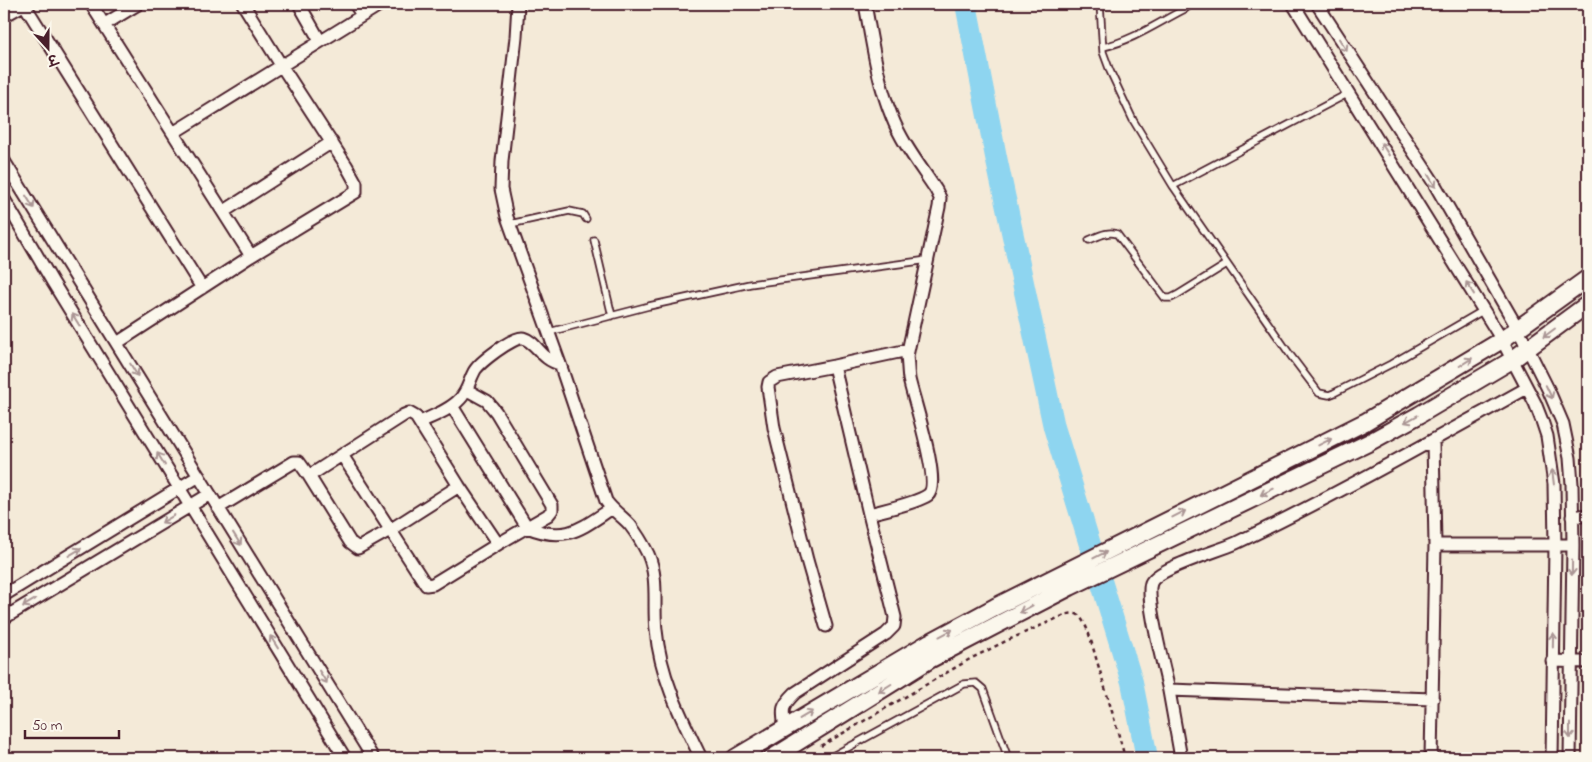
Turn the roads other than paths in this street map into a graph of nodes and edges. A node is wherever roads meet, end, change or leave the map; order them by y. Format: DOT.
graph roads {
  1 [pos="25,4"];
  2 [pos="92,4"];
  3 [pos="138,4"];
  4 [pos="243,4"];
  5 [pos="299,4"];
  6 [pos="355,4"];
  7 [pos="381,4"];
  8 [pos="518,4"];
  9 [pos="865,4"];
  10 [pos="1100,4"];
  11 [pos="1191,4"];
  12 [pos="1293,4"];
  13 [pos="1317,4"];
  14 [pos="362,15"];
  15 [pos="4,16"];
  16 [pos="105,24"];
  17 [pos="320,41"];
  18 [pos="1103,47"];
  19 [pos="281,65"];
  20 [pos="1349,93"];
  21 [pos="173,133"];
  22 [pos="332,142"];
  23 [pos="4,161"];
  24 [pos="1173,186"];
  25 [pos="4,199"];
  26 [pos="223,212"];
  27 [pos="586,219"];
  28 [pos="510,224"];
  29 [pos="594,240"];
  30 [pos="1089,240"];
  31 [pos="251,256"];
  32 [pos="928,260"];
  33 [pos="1228,264"];
  34 [pos="1588,278"];
  35 [pos="202,288"];
  36 [pos="1588,304"];
  37 [pos="1484,310"];
  38 [pos="612,316"];
  39 [pos="1518,329"];
  40 [pos="549,332"];
  41 [pos="1502,340"];
  42 [pos="117,343"];
  43 [pos="1528,348"];
  44 [pos="908,350"];
  45 [pos="1512,360"];
  46 [pos="560,364"];
  47 [pos="834,366"];
  48 [pos="1527,388"];
  49 [pos="467,390"];
  50 [pos="452,406"];
  51 [pos="420,422"];
  52 [pos="1433,441"];
  53 [pos="342,455"];
  54 [pos="199,476"];
  55 [pos="309,476"];
  56 [pos="459,486"];
  57 [pos="180,489"];
  58 [pos="210,494"];
  59 [pos="190,506"];
  60 [pos="218,508"];
  61 [pos="611,509"];
  62 [pos="869,514"];
  63 [pos="1588,515"];
  64 [pos="1572,517"];
  65 [pos="527,527"];
  66 [pos="390,530"];
  67 [pos="498,544"];
  68 [pos="1435,545"];
  69 [pos="1555,545"];
  70 [pos="1573,545"];
  71 [pos="1067,580"];
  72 [pos="4,595"];
  73 [pos="4,618"];
  74 [pos="826,626"];
  75 [pos="1571,660"];
  76 [pos="1552,661"];
  77 [pos="1588,662"];
  78 [pos="1169,690"];
  79 [pos="1433,700"];
  80 [pos="785,728"];
  81 [pos="345,758"];
  82 [pos="373,758"];
  83 [pos="701,758"];
  84 [pos="734,758"];
  85 [pos="772,758"];
  86 [pos="829,758"];
  87 [pos="1008,758"];
  88 [pos="1181,758"];
  89 [pos="1432,758"];
  90 [pos="1552,758"];
  91 [pos="1570,758"];
  1 -- 15 [label="street"];
  1 -- 35 [label="street"];
  2 -- 16 [label="street"];
  3 -- 16 [label="street"];
  4 -- 19 [label="street"];
  5 -- 17 [label="street"];
  6 -- 14 [label="street"];
  7 -- 14 [label="street"];
  8 -- 28 [label="street"];
  9 -- 32 [label="street"];
  10 -- 18 [label="lane"];
  11 -- 18 [label="lane"];
  12 -- 20 [label="street"];
  13 -- 39 [label="street, one-way"];
  14 -- 17 [label="street"];
  16 -- 21 [label="street"];
  17 -- 19 [label="street"];
  18 -- 24 [label="lane"];
  19 -- 21 [label="street"];
  19 -- 22 [label="street"];
  20 -- 24 [label="lane"];
  37 -- 20 [label="street, one-way"];
  21 -- 26 [label="street"];
  22 -- 26 [label="street"];
  22 -- 31 [label="street"];
  23 -- 42 [label="street, one-way"];
  24 -- 33 [label="lane"];
  57 -- 25 [label="street, one-way"];
  26 -- 31 [label="street"];
  27 -- 28 [label="lane"];
  28 -- 40 [label="street"];
  29 -- 38 [label="lane"];
  30 -- 33 [label="lane"];
  31 -- 35 [label="street"];
  32 -- 38 [label="lane"];
  32 -- 44 [label="street"];
  33 -- 37 [label="lane"];
  34 -- 39 [label="main road"];
  35 -- 42 [label="street"];
  36 -- 43 [label="main road, one-way"];
  37 -- 41 [label="street"];
  38 -- 40 [label="lane"];
  39 -- 41 [label="main road"];
  39 -- 43 [label="street"];
  40 -- 46 [label="street"];
  41 -- 45 [label="street"];
  71 -- 41 [label="main road, one-way"];
  42 -- 54 [label="street, one-way"];
  43 -- 45 [label="main road"];
  43 -- 64 [label="street, one-way"];
  44 -- 47 [label="street"];
  44 -- 62 [label="street"];
  45 -- 48 [label="street"];
  45 -- 71 [label="main road, one-way"];
  46 -- 49 [label="street"];
  46 -- 61 [label="street"];
  47 -- 62 [label="street"];
  47 -- 74 [label="street"];
  48 -- 52 [label="street"];
  69 -- 48 [label="street, one-way"];
  49 -- 50 [label="street"];
  49 -- 65 [label="street"];
  50 -- 51 [label="street"];
  50 -- 65 [label="street"];
  51 -- 53 [label="street"];
  51 -- 56 [label="street"];
  52 -- 68 [label="street"];
  52 -- 78 [label="street"];
  53 -- 55 [label="street"];
  53 -- 66 [label="street"];
  54 -- 57 [label="street"];
  54 -- 58 [label="street"];
  55 -- 60 [label="street"];
  55 -- 66 [label="street"];
  56 -- 66 [label="street"];
  56 -- 67 [label="street"];
  57 -- 59 [label="street"];
  72 -- 57 [label="street, one-way"];
  58 -- 59 [label="street"];
  58 -- 60 [label="street"];
  59 -- 73 [label="street, one-way"];
  81 -- 59 [label="street, one-way"];
  60 -- 82 [label="street, one-way"];
  61 -- 65 [label="street"];
  61 -- 83 [label="street"];
  62 -- 80 [label="street"];
  63 -- 64 [label="street"];
  64 -- 70 [label="street"];
  65 -- 67 [label="street"];
  66 -- 67 [label="street"];
  68 -- 69 [label="street"];
  68 -- 79 [label="street"];
  69 -- 70 [label="street"];
  76 -- 69 [label="street, one-way"];
  70 -- 75 [label="street, one-way"];
  80 -- 71 [label="main road, one-way"];
  71 -- 85 [label="main road, one-way"];
  75 -- 76 [label="street"];
  75 -- 77 [label="street"];
  75 -- 91 [label="street, one-way"];
  76 -- 90 [label="street"];
  78 -- 79 [label="street"];
  78 -- 88 [label="street"];
  79 -- 89 [label="street"];
  80 -- 84 [label="main road"];
  86 -- 87 [label="lane"];
}
